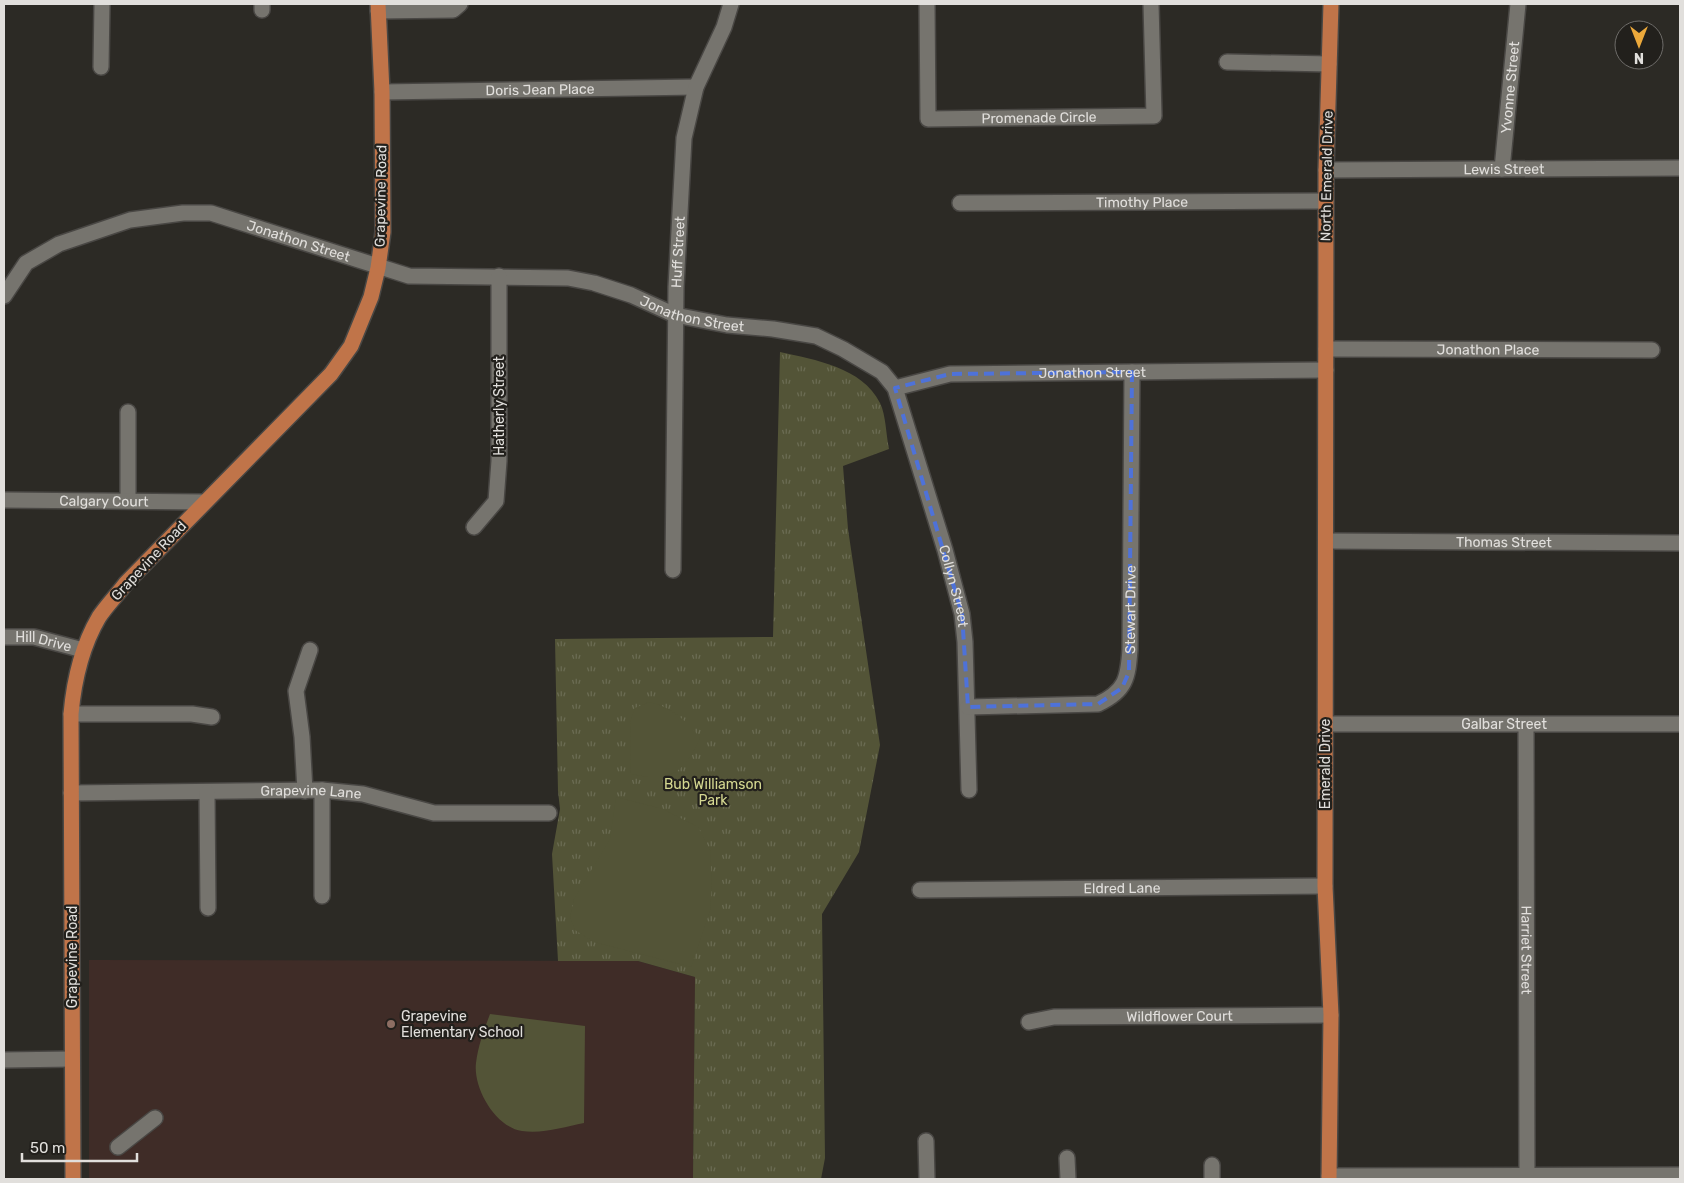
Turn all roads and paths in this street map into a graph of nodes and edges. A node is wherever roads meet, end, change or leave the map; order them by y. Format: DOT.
graph roads {
  1 [pos="102,4"];
  2 [pos="460,4"];
  3 [pos="731,4"];
  4 [pos="927,4"];
  5 [pos="1151,4"];
  6 [pos="1331,4"];
  7 [pos="1518,4"];
  8 [pos="378,7"];
  9 [pos="1227,62"];
  10 [pos="1329,64"];
  11 [pos="101,67"];
  12 [pos="696,87"];
  13 [pos="382,92"];
  14 [pos="1680,168"];
  15 [pos="1502,169"];
  16 [pos="1326,170"];
  17 [pos="1326,201"];
  18 [pos="960,203"];
  19 [pos="378,268"];
  20 [pos="499,276"];
  21 [pos="4,296"];
  22 [pos="675,315"];
  23 [pos="1326,349"];
  24 [pos="1652,350"];
  25 [pos="1326,370"];
  26 [pos="1132,372"];
  27 [pos="896,388"];
  28 [pos="128,412"];
  29 [pos="4,500"];
  30 [pos="128,501"];
  31 [pos="204,502"];
  32 [pos="474,527"];
  33 [pos="1326,541"];
  34 [pos="1680,543"];
  35 [pos="673,570"];
  36 [pos="4,637"];
  37 [pos="83,650"];
  38 [pos="310,650"];
  39 [pos="968,707"];
  40 [pos="71,714"];
  41 [pos="212,717"];
  42 [pos="1326,724"];
  43 [pos="1680,724"];
  44 [pos="1526,726"];
  45 [pos="322,790"];
  46 [pos="969,790"];
  47 [pos="305,791"];
  48 [pos="206,793"];
  49 [pos="71,794"];
  50 [pos="549,814"];
  51 [pos="1325,886"];
  52 [pos="920,890"];
  53 [pos="322,896"];
  54 [pos="208,908"];
  55 [pos="1331,1015"];
  56 [pos="1029,1022"];
  57 [pos="72,1059"];
  58 [pos="4,1060"];
  59 [pos="155,1118"];
  60 [pos="926,1141"];
  61 [pos="118,1147"];
  62 [pos="1067,1158"];
  63 [pos="1527,1175"];
  64 [pos="1680,1175"];
  65 [pos="1329,1177"];
  66 [pos="73,1179"];
  67 [pos="927,1179"];
  68 [pos="1068,1179"];
  1 -- 11 [label="street"];
  2 -- 8 [label="street"];
  3 -- 12 [label="street, Huff Street"];
  4 -- 5 [label="street, Promenade Circle"];
  6 -- 10 [label="main road, North Emerald Drive"];
  7 -- 15 [label="street, Yvonne Street"];
  8 -- 13 [label="main road, Grapevine Road"];
  9 -- 10 [label="street"];
  10 -- 16 [label="main road, North Emerald Drive"];
  12 -- 13 [label="street, Doris Jean Place"];
  12 -- 22 [label="street, Huff Street"];
  13 -- 19 [label="main road, Grapevine Road"];
  14 -- 15 [label="street, Lewis Street"];
  15 -- 16 [label="street, Lewis Street"];
  16 -- 17 [label="main road, North Emerald Drive"];
  17 -- 18 [label="street, Timothy Place"];
  17 -- 23 [label="main road, North Emerald Drive"];
  19 -- 20 [label="street, Jonathon Street"];
  19 -- 21 [label="street, Jonathon Street"];
  19 -- 31 [label="main road, Grapevine Road"];
  20 -- 22 [label="street, Jonathon Street"];
  20 -- 32 [label="street, Hatherly Street"];
  22 -- 27 [label="street, Jonathon Street"];
  22 -- 35 [label="street, Huff Street"];
  23 -- 24 [label="street, Jonathon Place"];
  23 -- 25 [label="main road, Emerald Drive"];
  25 -- 26 [label="street, Jonathon Street"];
  25 -- 33 [label="main road, Emerald Drive"];
  26 -- 27 [label="street, Jonathon Street"];
  26 -- 39 [label="street, Stewart Drive"];
  27 -- 39 [label="street, Collyn Street"];
  28 -- 30 [label="street"];
  29 -- 30 [label="street, Calgary Court"];
  30 -- 31 [label="street, Calgary Court"];
  31 -- 37 [label="main road, Grapevine Road"];
  33 -- 34 [label="street, Thomas Street"];
  33 -- 42 [label="main road, Emerald Drive"];
  36 -- 37 [label="street, Hill Drive"];
  37 -- 40 [label="main road, Grapevine Road"];
  38 -- 47 [label="street"];
  39 -- 46 [label="street, Collyn Street"];
  40 -- 41 [label="street"];
  40 -- 49 [label="main road, Grapevine Road"];
  42 -- 44 [label="street, Galbar Street"];
  42 -- 51 [label="main road, Emerald Drive"];
  43 -- 44 [label="street, Galbar Street"];
  44 -- 63 [label="street, Harriet Street"];
  45 -- 47 [label="street, Grapevine Lane"];
  45 -- 50 [label="street, Grapevine Lane"];
  45 -- 53 [label="street"];
  47 -- 48 [label="street, Grapevine Lane"];
  48 -- 49 [label="street, Grapevine Lane"];
  48 -- 54 [label="street"];
  49 -- 57 [label="main road, Grapevine Road"];
  51 -- 52 [label="street, Eldred Lane"];
  51 -- 55 [label="main road, Emerald Drive"];
  55 -- 56 [label="street, Wildflower Court"];
  55 -- 65 [label="main road, Emerald Drive"];
  57 -- 58 [label="street"];
  57 -- 66 [label="main road, Grapevine Road"];
  59 -- 61 [label="street"];
  60 -- 67 [label="street"];
  62 -- 68 [label="street"];
  63 -- 64 [label="street"];
  63 -- 65 [label="street"];
}
